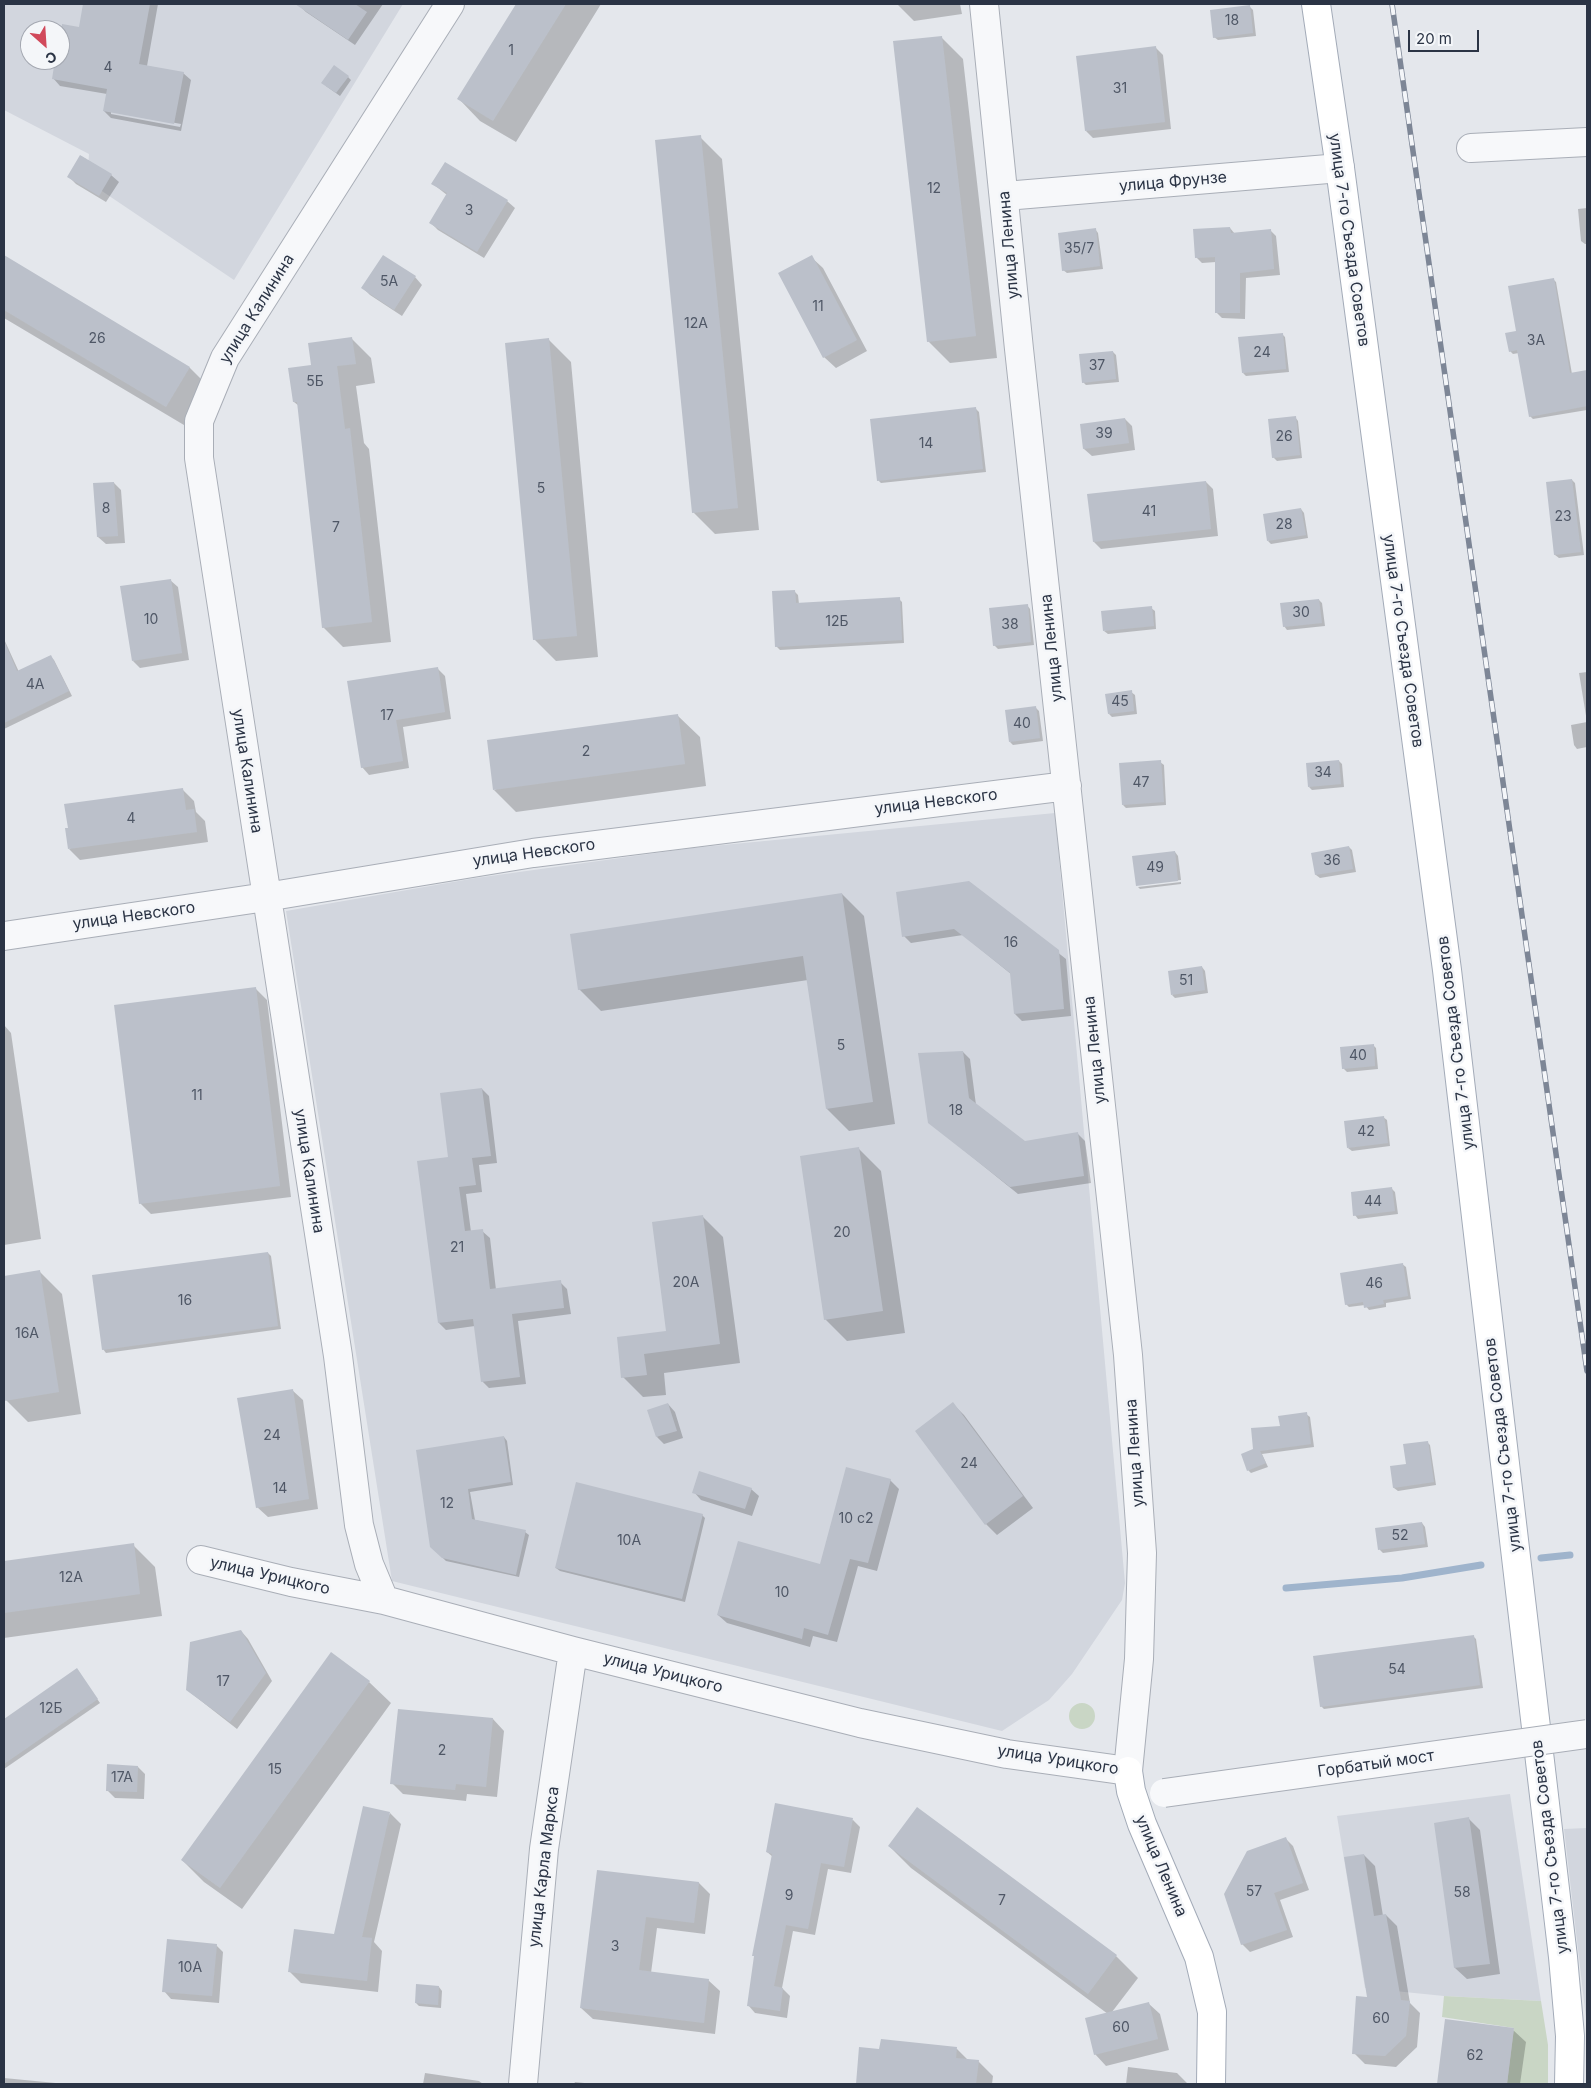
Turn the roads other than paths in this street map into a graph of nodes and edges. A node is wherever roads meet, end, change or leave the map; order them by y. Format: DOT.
graph roads {
  1 [pos="450,4"];
  2 [pos="984,4"];
  3 [pos="1316,4"];
  4 [pos="1587,142"];
  5 [pos="1471,148"];
  6 [pos="1340,168"];
  7 [pos="1005,196"];
  8 [pos="1067,786"];
  9 [pos="266,897"];
  10 [pos="4,936"];
  11 [pos="201,1560"];
  12 [pos="384,1600"];
  13 [pos="573,1651"];
  14 [pos="1587,1734"];
  15 [pos="1128,1770"];
  16 [pos="1164,1793"];
  17 [pos="523,2084"];
  18 [pos="1212,2084"];
  19 [pos="1569,2084"];
  1 -- 9 [label="street, улица Калинина"];
  2 -- 7 [label="street, улица Ленина"];
  3 -- 6 [label="main road, улица 7-го Съезда Советов"];
  4 -- 5 [label="street"];
  6 -- 7 [label="street, улица Фрунзе"];
  6 -- 19 [label="main road, улица 7-го Съезда Советов"];
  7 -- 8 [label="street, улица Ленина"];
  8 -- 9 [label="street, улица Невского"];
  8 -- 15 [label="street, улица Ленина"];
  9 -- 10 [label="street, улица Невского"];
  9 -- 12 [label="street, улица Калинина"];
  11 -- 12 [label="street, улица Урицкого"];
  12 -- 13 [label="street, улица Урицкого"];
  13 -- 15 [label="street, улица Урицкого"];
  13 -- 17 [label="street, улица Карла Маркса"];
  14 -- 16 [label="street, Горбатый мост, bridge"];
  15 -- 18 [label="main road, улица Ленина"];
}
